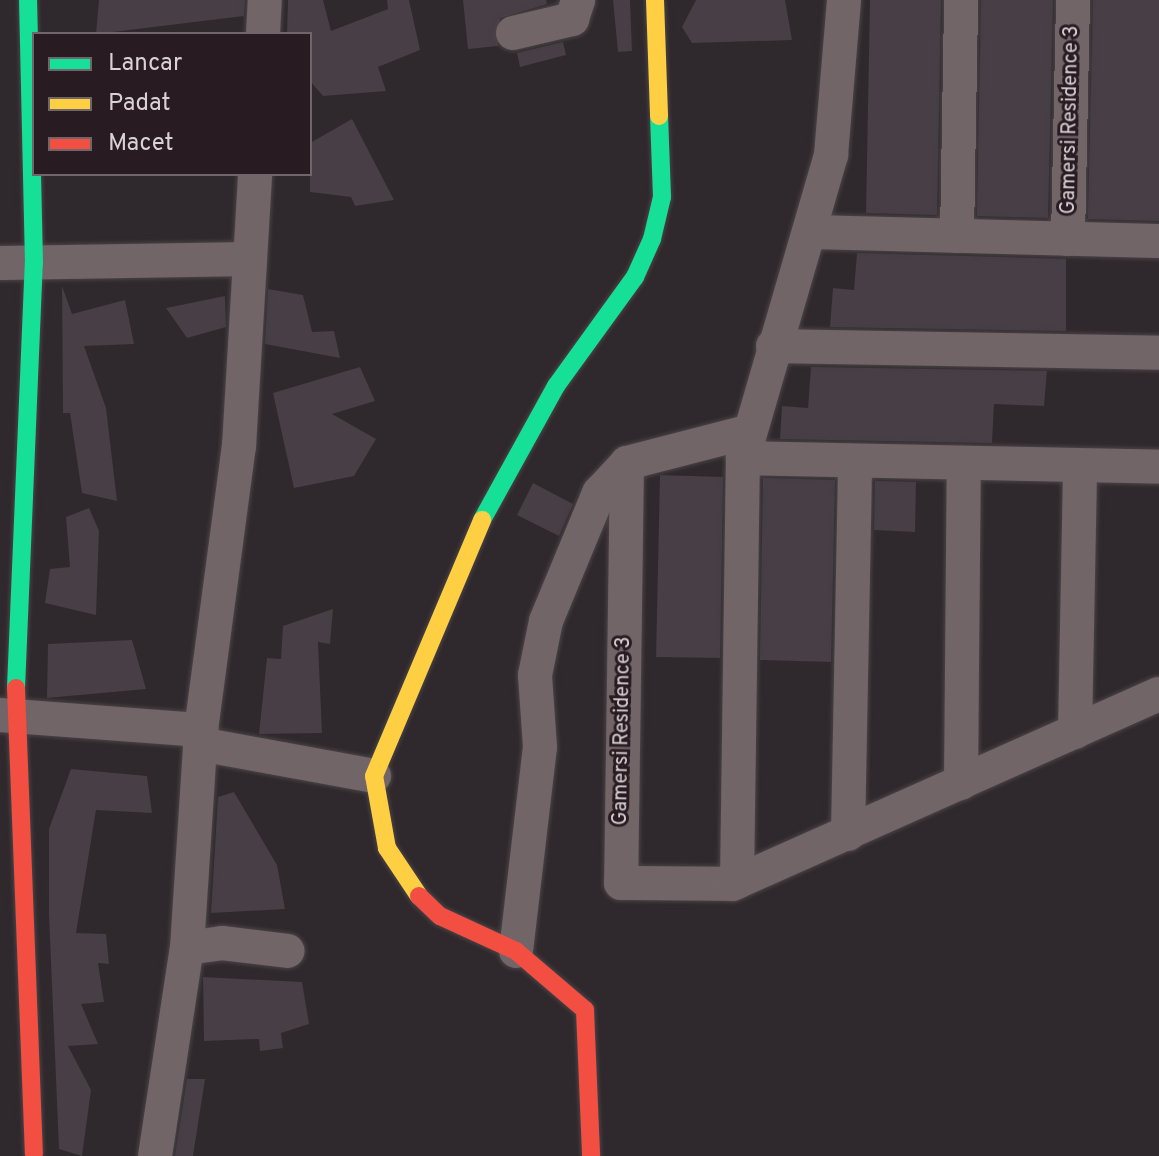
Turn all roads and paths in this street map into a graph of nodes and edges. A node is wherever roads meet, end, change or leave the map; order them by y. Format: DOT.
graph roads {
  1 [pos="28,0"];
  2 [pos="265,0"];
  3 [pos="578,0"];
  4 [pos="655,0"];
  5 [pos="844,0"];
  6 [pos="961,0"];
  7 [pos="1073,0"];
  8 [pos="263,32"];
  9 [pos="513,33"];
  10 [pos="32,175"];
  11 [pos="32,176"];
  12 [pos="255,176"];
  13 [pos="810,232"];
  14 [pos="957,236"];
  15 [pos="1068,239"];
  16 [pos="1159,241"];
  17 [pos="250,259"];
  18 [pos="0,263"];
  19 [pos="34,263"];
  20 [pos="773,346"];
  21 [pos="1159,353"];
  22 [pos="745,445"];
  23 [pos="855,461"];
  24 [pos="627,463"];
  25 [pos="964,463"];
  26 [pos="1080,466"];
  27 [pos="1159,467"];
  28 [pos="1159,694"];
  29 [pos="8,715"];
  30 [pos="1075,732"];
  31 [pos="200,737"];
  32 [pos="374,776"];
  33 [pos="961,783"];
  34 [pos="848,834"];
  35 [pos="737,882"];
  36 [pos="187,948"];
  37 [pos="288,951"];
  38 [pos="516,951"];
  39 [pos="30,1155"];
  40 [pos="155,1156"];
  41 [pos="591,1156"];
  1 -- 10 [label="street"];
  2 -- 8 [label="street"];
  3 -- 9 [label="street"];
  4 -- 32 [label="street"];
  5 -- 13 [label="street"];
  6 -- 14 [label="street"];
  7 -- 15 [label="street, Gamersi Residence 3"];
  11 -- 19 [label="street"];
  12 -- 17 [label="street"];
  13 -- 14 [label="street, Gamersi Residence 3"];
  13 -- 20 [label="street"];
  14 -- 15 [label="street, Gamersi Residence 3"];
  15 -- 16 [label="street, Gamersi Residence 3"];
  17 -- 19 [label="street"];
  17 -- 31 [label="street"];
  18 -- 19 [label="street"];
  19 -- 29 [label="street"];
  20 -- 21 [label="street"];
  20 -- 22 [label="street"];
  22 -- 23 [label="street"];
  22 -- 24 [label="street"];
  22 -- 35 [label="street"];
  23 -- 25 [label="street"];
  23 -- 34 [label="street"];
  24 -- 35 [label="street, Gamersi Residence 3"];
  24 -- 38 [label="street"];
  25 -- 26 [label="street"];
  25 -- 33 [label="street"];
  26 -- 27 [label="street"];
  26 -- 30 [label="street"];
  28 -- 30 [label="street, Gamersi Residence 3"];
  29 -- 31 [label="street"];
  29 -- 39 [label="street"];
  30 -- 33 [label="street, Gamersi Residence 3"];
  31 -- 32 [label="street"];
  31 -- 36 [label="street"];
  32 -- 38 [label="street"];
  33 -- 34 [label="street, Gamersi Residence 3"];
  34 -- 35 [label="street, Gamersi Residence 3"];
  36 -- 37 [label="street"];
  36 -- 40 [label="street"];
  38 -- 41 [label="street"];
}
